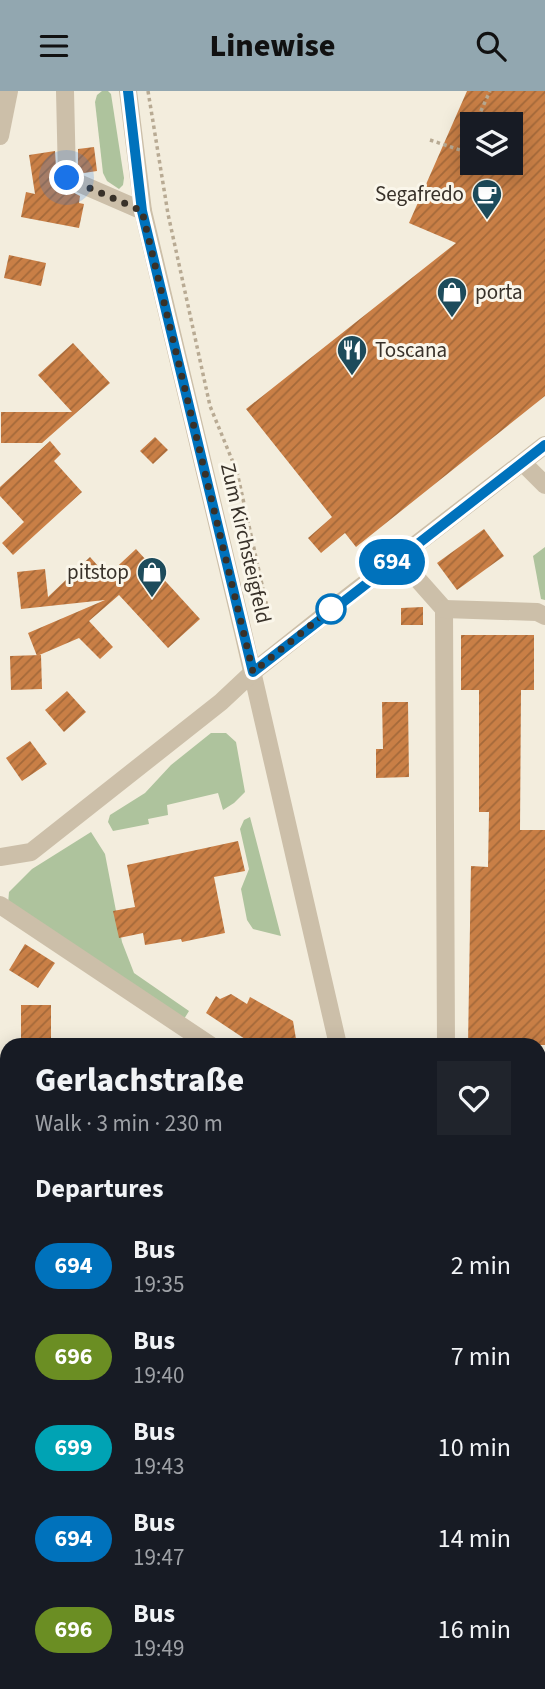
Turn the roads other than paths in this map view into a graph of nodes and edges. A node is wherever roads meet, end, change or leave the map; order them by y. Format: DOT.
graph roads {
  1 [pos="9,91"];
  2 [pos="65,91"];
  3 [pos="128,91"];
  4 [pos="0,136"];
  5 [pos="142,211"];
  6 [pos="545,445"];
  7 [pos="523,463"];
  8 [pos="545,485"];
  9 [pos="398,557"];
  10 [pos="444,609"];
  11 [pos="545,616"];
  12 [pos="253,672"];
  13 [pos="0,857"];
  14 [pos="0,905"];
  15 [pos="200,1038"];
  16 [pos="336,1038"];
  17 [pos="446,1038"];
  1 -- 4 [label="street"];
  2 -- 5 [label="street"];
  3 -- 5 [label="street, Zum Kirchsteigfeld"];
  5 -- 12 [label="street, Zum Kirchsteigfeld"];
  6 -- 7 [label="street"];
  7 -- 8 [label="street"];
  7 -- 9 [label="street"];
  9 -- 10 [label="street"];
  9 -- 12 [label="street"];
  10 -- 11 [label="street"];
  10 -- 17 [label="street"];
  12 -- 13 [label="street"];
  12 -- 16 [label="street, Zum Kirchsteigfeld"];
  14 -- 15 [label="street"];
}
